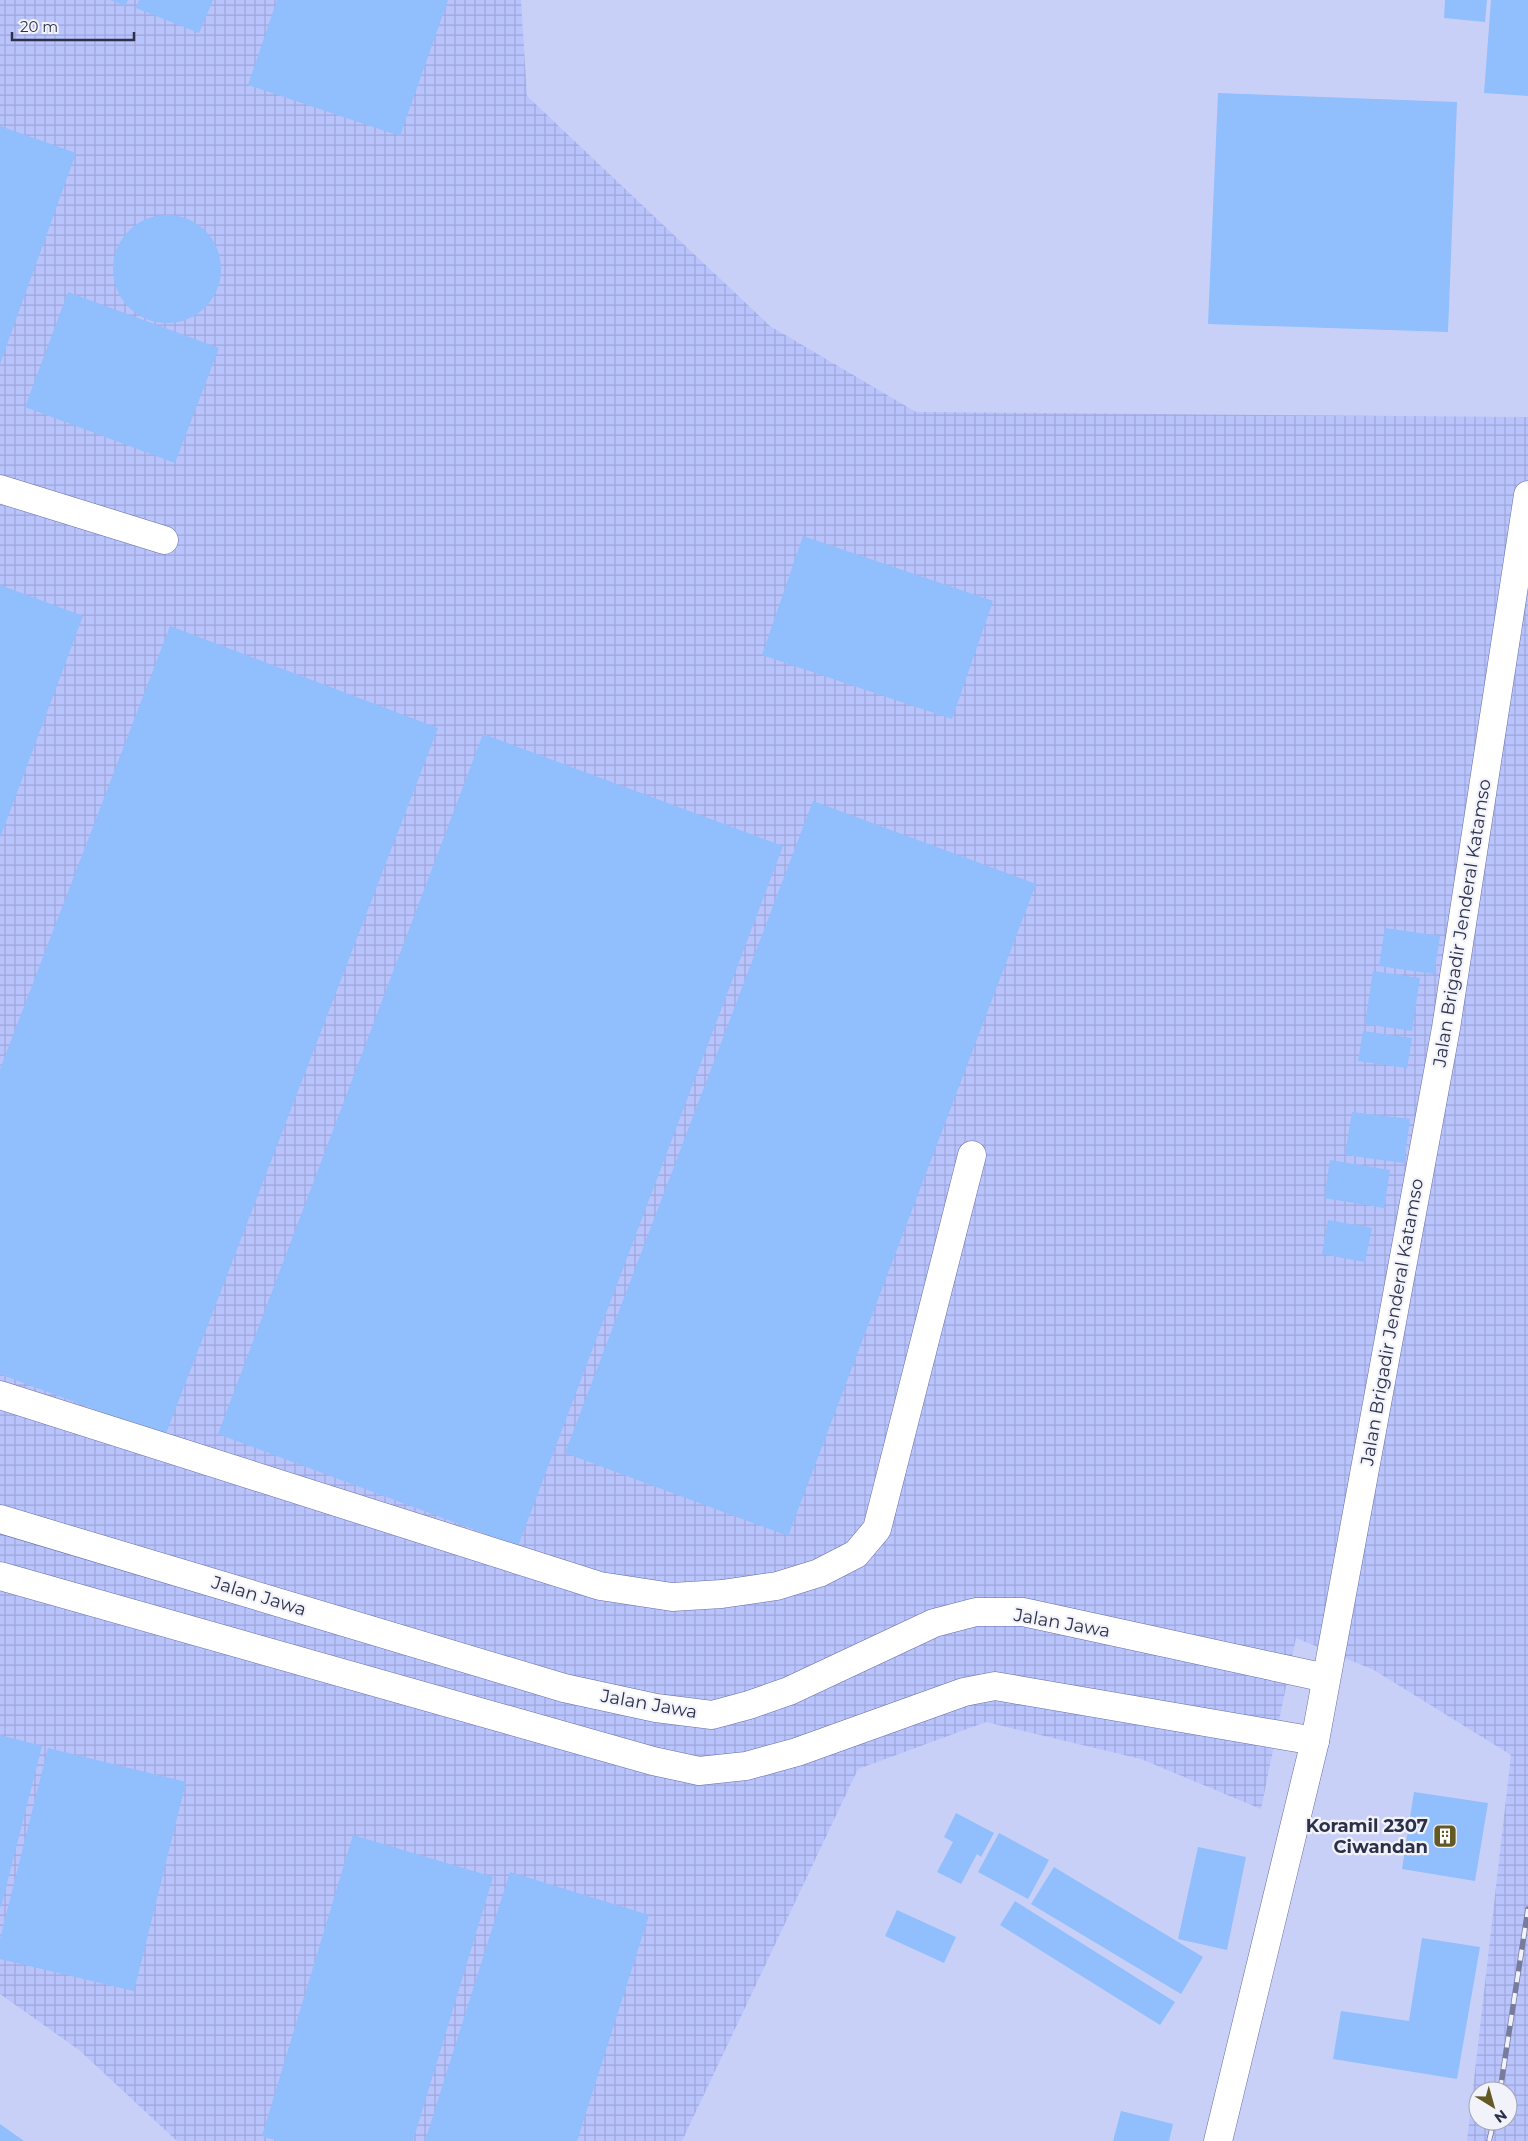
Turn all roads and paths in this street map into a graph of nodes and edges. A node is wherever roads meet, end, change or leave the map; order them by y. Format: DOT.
graph roads {
  1 [pos="0,489"];
  2 [pos="1528,495"];
  3 [pos="164,540"];
  4 [pos="972,1155"];
  5 [pos="0,1394"];
  6 [pos="0,1519"];
  7 [pos="0,1576"];
  8 [pos="1326,1678"];
  9 [pos="1315,1741"];
  10 [pos="1218,2141"];
  1 -- 3 [label="main road"];
  2 -- 8 [label="main road, Jalan Brigadir Jenderal Katamso"];
  4 -- 5 [label="main road"];
  6 -- 8 [label="main road, Jalan Jawa"];
  7 -- 9 [label="main road"];
  8 -- 9 [label="main road, Jalan Brigadir Jenderal Katamso"];
  9 -- 10 [label="main road, Jalan Brigadir Jenderal Katamso"];
}
